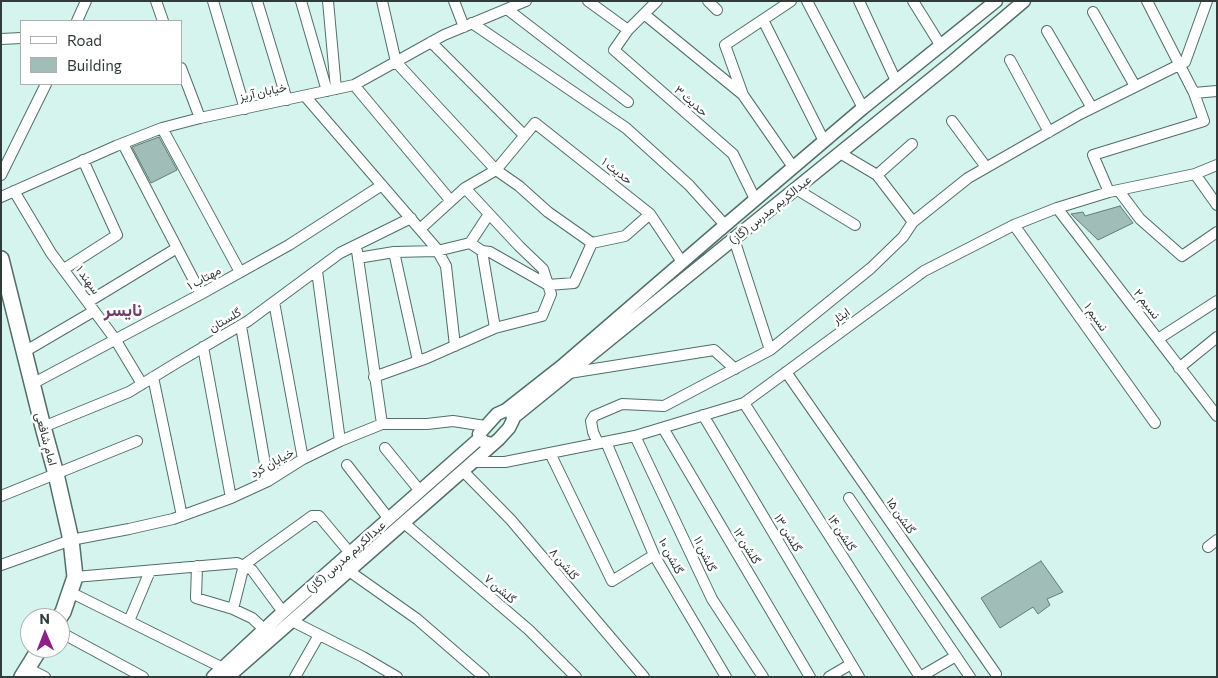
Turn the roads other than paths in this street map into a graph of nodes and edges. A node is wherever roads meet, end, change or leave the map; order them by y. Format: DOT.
graph roads {
  1 [pos="86,1"];
  2 [pos="156,1"];
  3 [pos="213,1"];
  4 [pos="257,1"];
  5 [pos="301,1"];
  6 [pos="328,1"];
  7 [pos="382,1"];
  8 [pos="454,1"];
  9 [pos="526,1"];
  10 [pos="588,1"];
  11 [pos="657,1"];
  12 [pos="708,1"];
  13 [pos="791,1"];
  14 [pos="807,1"];
  15 [pos="859,1"];
  16 [pos="913,1"];
  17 [pos="996,1"];
  18 [pos="1024,1"];
  19 [pos="1147,1"];
  20 [pos="1207,1"];
  21 [pos="507,9"];
  22 [pos="717,10"];
  23 [pos="1093,12"];
  24 [pos="644,14"];
  25 [pos="76,20"];
  26 [pos="163,20"];
  27 [pos="763,20"];
  28 [pos="468,25"];
  29 [pos="628,30"];
  30 [pos="1047,31"];
  31 [pos="20,38"];
  32 [pos="1,39"];
  33 [pos="431,42"];
  34 [pos="941,46"];
  35 [pos="1010,60"];
  36 [pos="396,62"];
  37 [pos="1179,64"];
  38 [pos="182,71"];
  39 [pos="896,81"];
  40 [pos="46,85"];
  41 [pos="354,85"];
  42 [pos="1135,86"];
  43 [pos="332,90"];
  44 [pos="1217,91"];
  45 [pos="1194,93"];
  46 [pos="743,95"];
  47 [pos="305,96"];
  48 [pos="287,100"];
  49 [pos="628,102"];
  50 [pos="863,108"];
  51 [pos="1092,108"];
  52 [pos="245,109"];
  53 [pos="200,118"];
  54 [pos="952,121"];
  55 [pos="162,128"];
  56 [pos="1049,132"];
  57 [pos="524,135"];
  58 [pos="824,141"];
  59 [pos="123,144"];
  60 [pos="912,144"];
  61 [pos="840,153"];
  62 [pos="83,160"];
  63 [pos="1217,165"];
  64 [pos="793,167"];
  65 [pos="986,167"];
  66 [pos="496,170"];
  67 [pos="1195,174"];
  68 [pos="1,175"];
  69 [pos="877,175"];
  70 [pos="382,185"];
  71 [pos="465,188"];
  72 [pos="796,189"];
  73 [pos="14,191"];
  74 [pos="1114,192"];
  75 [pos="1,197"];
  76 [pos="754,199"];
  77 [pos="451,202"];
  78 [pos="1217,204"];
  79 [pos="1057,208"];
  80 [pos="489,214"];
  81 [pos="650,214"];
  82 [pos="411,218"];
  83 [pos="913,222"];
  84 [pos="725,225"];
  85 [pos="1014,225"];
  86 [pos="855,226"];
  87 [pos="420,229"];
  88 [pos="1217,232"];
  89 [pos="734,238"];
  90 [pos="470,244"];
  91 [pos="592,244"];
  92 [pos="356,245"];
  93 [pos="177,248"];
  94 [pos="437,250"];
  95 [pos="482,251"];
  96 [pos="394,252"];
  97 [pos="358,258"];
  98 [pos="1,259"];
  99 [pos="682,262"];
  100 [pos="64,269"];
  101 [pos="317,271"];
  102 [pos="240,272"];
  103 [pos="548,285"];
  104 [pos="201,294"];
  105 [pos="1217,301"];
  106 [pos="88,302"];
  107 [pos="274,302"];
  108 [pos="6,304"];
  109 [pos="94,311"];
  110 [pos="241,326"];
  111 [pos="495,328"];
  112 [pos="1217,337"];
  113 [pos="114,339"];
  114 [pos="1158,339"];
  115 [pos="455,346"];
  116 [pos="203,347"];
  117 [pos="770,350"];
  118 [pos="24,352"];
  119 [pos="418,361"];
  120 [pos="1179,368"];
  121 [pos="735,369"];
  122 [pos="786,372"];
  123 [pos="569,373"];
  124 [pos="374,376"];
  125 [pos="153,377"];
  126 [pos="32,384"];
  127 [pos="142,384"];
  128 [pos="744,403"];
  129 [pos="510,414"];
  130 [pos="703,415"];
  131 [pos="1217,416"];
  132 [pos="1155,423"];
  133 [pos="382,424"];
  134 [pos="485,426"];
  135 [pos="42,427"];
  136 [pos="663,428"];
  137 [pos="635,436"];
  138 [pos="480,438"];
  139 [pos="340,440"];
  140 [pos="137,441"];
  141 [pos="602,443"];
  142 [pos="492,444"];
  143 [pos="385,448"];
  144 [pos="550,453"];
  145 [pos="303,460"];
  146 [pos="473,462"];
  147 [pos="347,465"];
  148 [pos="462,471"];
  149 [pos="56,474"];
  150 [pos="268,481"];
  151 [pos="420,491"];
  152 [pos="1,496"];
  153 [pos="231,498"];
  154 [pos="849,498"];
  155 [pos="182,516"];
  156 [pos="389,519"];
  157 [pos="404,523"];
  158 [pos="70,540"];
  159 [pos="1217,540"];
  160 [pos="1208,546"];
  161 [pos="350,553"];
  162 [pos="654,555"];
  163 [pos="1,565"];
  164 [pos="244,565"];
  165 [pos="197,566"];
  166 [pos="150,570"];
  167 [pos="349,571"];
  168 [pos="75,577"];
  169 [pos="70,592"];
  170 [pos="63,608"];
  171 [pos="233,609"];
  172 [pos="288,616"];
  173 [pos="129,621"];
  174 [pos="265,630"];
  175 [pos="319,634"];
  176 [pos="70,637"];
  177 [pos="956,656"];
  178 [pos="33,658"];
  179 [pos="851,664"];
  180 [pos="24,672"];
  181 [pos="222,674"];
  182 [pos="996,674"];
  183 [pos="45,677"];
  184 [pos="144,677"];
  185 [pos="295,677"];
  186 [pos="397,677"];
  187 [pos="484,677"];
  188 [pos="576,677"];
  189 [pos="644,677"];
  190 [pos="726,677"];
  191 [pos="763,677"];
  192 [pos="810,677"];
  193 [pos="829,677"];
  194 [pos="859,677"];
  195 [pos="920,677"];
  196 [pos="970,677"];
  1 -- 25 [label="street"];
  2 -- 26 [label="street"];
  3 -- 52 [label="street"];
  4 -- 48 [label="street"];
  5 -- 43 [label="street"];
  6 -- 43 [label="street"];
  7 -- 36 [label="street"];
  8 -- 28 [label="street"];
  9 -- 21 [label="street, خیابان آریز"];
  10 -- 29 [label="street"];
  11 -- 24 [label="street"];
  12 -- 22 [label="street"];
  13 -- 27 [label="street"];
  14 -- 50 [label="street"];
  15 -- 39 [label="street"];
  16 -- 34 [label="street"];
  17 -- 34 [label="street, عبدالکریم مدرس (گاز)"];
  18 -- 61 [label="street, عبدالکریم مدرس (گاز)"];
  19 -- 37 [label="street"];
  20 -- 37 [label="street"];
  21 -- 28 [label="street, خیابان آریز"];
  21 -- 49 [label="street"];
  23 -- 42 [label="street"];
  24 -- 29 [label="street"];
  24 -- 46 [label="street"];
  27 -- 46 [label="street"];
  27 -- 58 [label="street"];
  28 -- 33 [label="street, خیابان آریز"];
  28 -- 84 [label="street"];
  29 -- 76 [label="street, حدیث ۳"];
  30 -- 51 [label="street"];
  31 -- 32 [label="street"];
  33 -- 36 [label="street, خیابان آریز"];
  33 -- 57 [label="street"];
  34 -- 39 [label="street, عبدالکریم مدرس (گاز)"];
  35 -- 56 [label="street"];
  36 -- 41 [label="street, خیابان آریز"];
  36 -- 66 [label="street"];
  37 -- 42 [label="street"];
  37 -- 45 [label="street"];
  38 -- 53 [label="street"];
  39 -- 50 [label="street, عبدالکریم مدرس (گاز)"];
  40 -- 68 [label="street"];
  41 -- 43 [label="street, خیابان آریز"];
  41 -- 77 [label="street"];
  42 -- 51 [label="street"];
  43 -- 47 [label="street, خیابان آریز"];
  44 -- 45 [label="street"];
  45 -- 74 [label="street"];
  46 -- 64 [label="street"];
  47 -- 48 [label="street, خیابان آریز"];
  47 -- 70 [label="street"];
  48 -- 52 [label="street, خیابان آریز"];
  50 -- 58 [label="street, عبدالکریم مدرس (گاز)"];
  51 -- 56 [label="street"];
  52 -- 53 [label="street, خیابان آریز"];
  53 -- 55 [label="street, خیابان آریز"];
  54 -- 65 [label="street"];
  55 -- 59 [label="street, خیابان آریز"];
  55 -- 102 [label="street"];
  56 -- 65 [label="street"];
  57 -- 66 [label="street"];
  57 -- 81 [label="street, حدیث ۱"];
  58 -- 64 [label="street, عبدالکریم مدرس (گاز)"];
  59 -- 62 [label="street, خیابان آریز"];
  59 -- 93 [label="street"];
  60 -- 69 [label="street"];
  61 -- 69 [label="street"];
  61 -- 72 [label="street, عبدالکریم مدرس (گاز)"];
  62 -- 73 [label="street, خیابان آریز"];
  62 -- 100 [label="street"];
  63 -- 67 [label="street, ایثار"];
  64 -- 76 [label="street, عبدالکریم مدرس (گاز)"];
  65 -- 83 [label="street"];
  66 -- 71 [label="street"];
  66 -- 91 [label="street"];
  67 -- 74 [label="street, ایثار"];
  67 -- 78 [label="street"];
  69 -- 83 [label="street"];
  70 -- 82 [label="street"];
  70 -- 102 [label="street, مهتاب ۱"];
  71 -- 77 [label="street"];
  71 -- 80 [label="street"];
  72 -- 86 [label="street"];
  72 -- 89 [label="street, عبدالکریم مدرس (گاز)"];
  73 -- 75 [label="street, خیابان آریز"];
  73 -- 100 [label="street, سهند ۱"];
  74 -- 79 [label="street, ایثار"];
  74 -- 88 [label="street"];
  76 -- 84 [label="street, عبدالکریم مدرس (گاز)"];
  77 -- 87 [label="street"];
  79 -- 85 [label="street, ایثار"];
  79 -- 114 [label="street, نسیم ۲"];
  80 -- 90 [label="street"];
  80 -- 103 [label="street"];
  81 -- 91 [label="street"];
  81 -- 99 [label="street, حدیث ۱"];
  82 -- 87 [label="street"];
  82 -- 92 [label="street, گلستان"];
  83 -- 117 [label="street"];
  84 -- 89 [label="street"];
  84 -- 99 [label="street, عبدالکریم مدرس (گاز)"];
  85 -- 122 [label="street, ایثار"];
  85 -- 132 [label="street, نسیم ۱"];
  87 -- 94 [label="street"];
  89 -- 117 [label="street"];
  89 -- 123 [label="street, عبدالکریم مدرس (گاز)"];
  90 -- 94 [label="street"];
  90 -- 95 [label="street"];
  91 -- 103 [label="street"];
  92 -- 97 [label="street"];
  92 -- 101 [label="street, گلستان"];
  93 -- 104 [label="street"];
  93 -- 106 [label="street"];
  94 -- 96 [label="street"];
  94 -- 115 [label="street"];
  95 -- 103 [label="street"];
  95 -- 111 [label="street"];
  96 -- 97 [label="street"];
  96 -- 119 [label="street"];
  97 -- 124 [label="street"];
  98 -- 108 [label="main road, امام شافعی"];
  99 -- 129 [label="street, عبدالکریم مدرس (گاز)"];
  100 -- 106 [label="street, سهند ۱"];
  101 -- 107 [label="street, گلستان"];
  101 -- 139 [label="street"];
  102 -- 104 [label="street, مهتاب ۱"];
  103 -- 111 [label="street"];
  104 -- 113 [label="street, مهتاب ۱"];
  105 -- 114 [label="street"];
  106 -- 109 [label="street, سهند ۱"];
  107 -- 110 [label="street, گلستان"];
  107 -- 145 [label="street"];
  108 -- 118 [label="main road, امام شافعی"];
  109 -- 113 [label="street, سهند ۱"];
  109 -- 118 [label="street"];
  110 -- 116 [label="street, گلستان"];
  110 -- 150 [label="street"];
  111 -- 115 [label="street"];
  112 -- 120 [label="street"];
  113 -- 126 [label="street, مهتاب ۱"];
  113 -- 127 [label="street, سهند ۱"];
  114 -- 120 [label="street, نسیم ۲"];
  115 -- 119 [label="street"];
  116 -- 125 [label="street, گلستان"];
  116 -- 153 [label="street"];
  117 -- 121 [label="street"];
  118 -- 126 [label="main road, امام شافعی"];
  119 -- 124 [label="street"];
  120 -- 131 [label="street, نسیم ۲"];
  121 -- 123 [label="street"];
  121 -- 141 [label="street, گلشن ۱۰"];
  122 -- 128 [label="street, ایثار"];
  122 -- 182 [label="street, گلشن ۱۵"];
  123 -- 129 [label="street, عبدالکریم مدرس (گاز)"];
  124 -- 133 [label="street"];
  125 -- 127 [label="street, گلستان"];
  125 -- 155 [label="street"];
  126 -- 135 [label="main road, امام شافعی"];
  127 -- 135 [label="street, گلستان"];
  128 -- 130 [label="street, ایثار"];
  128 -- 195 [label="street, گلشن ۱۴"];
  129 -- 134 [label="street"];
  129 -- 142 [label="street, عبدالکریم مدرس (گاز)"];
  130 -- 136 [label="street, ایثار"];
  130 -- 179 [label="street, گلشن ۱۳"];
  133 -- 134 [label="street, خیابان کرد"];
  133 -- 139 [label="street, خیابان کرد"];
  134 -- 138 [label="street"];
  135 -- 149 [label="main road, امام شافعی"];
  136 -- 137 [label="street, ایثار"];
  136 -- 192 [label="street, گلشن ۱۲"];
  137 -- 141 [label="street, ایثار"];
  137 -- 191 [label="street, گلشن ۱۱"];
  138 -- 142 [label="street"];
  138 -- 151 [label="street, عبدالکریم مدرس (گاز)"];
  139 -- 145 [label="street, خیابان کرد"];
  140 -- 149 [label="street"];
  141 -- 144 [label="street, ایثار"];
  141 -- 162 [label="street, گلشن ۱۰"];
  142 -- 146 [label="street, عبدالکریم مدرس (گاز)"];
  143 -- 151 [label="street"];
  144 -- 146 [label="street, ایثار"];
  144 -- 162 [label="street"];
  145 -- 150 [label="street, خیابان کرد"];
  146 -- 148 [label="street, عبدالکریم مدرس (گاز)"];
  147 -- 156 [label="street"];
  148 -- 157 [label="street, عبدالکریم مدرس (گاز)"];
  148 -- 189 [label="street, گلشن ۸"];
  149 -- 152 [label="street"];
  149 -- 158 [label="main road, امام شافعی"];
  150 -- 153 [label="street, خیابان کرد"];
  151 -- 156 [label="street, عبدالکریم مدرس (گاز)"];
  153 -- 155 [label="street, خیابان کرد"];
  154 -- 177 [label="street"];
  155 -- 158 [label="street, خیابان کرد"];
  156 -- 161 [label="street, عبدالکریم مدرس (گاز)"];
  157 -- 167 [label="street, عبدالکریم مدرس (گاز)"];
  157 -- 188 [label="street, گلشن ۷"];
  158 -- 163 [label="street, خیابان کرد"];
  158 -- 168 [label="main road, امام شافعی"];
  159 -- 160 [label="street"];
  161 -- 164 [label="street"];
  161 -- 172 [label="street, عبدالکریم مدرس (گاز)"];
  162 -- 190 [label="street, گلشن ۱۰"];
  164 -- 165 [label="street"];
  164 -- 171 [label="street"];
  164 -- 172 [label="street"];
  165 -- 166 [label="street"];
  165 -- 171 [label="street"];
  166 -- 168 [label="street"];
  166 -- 173 [label="street"];
  167 -- 172 [label="street, عبدالکریم مدرس (گاز)"];
  167 -- 187 [label="street"];
  168 -- 169 [label="main road, امام شافعی"];
  169 -- 170 [label="main road, امام شافعی"];
  169 -- 173 [label="street"];
  171 -- 174 [label="street"];
  172 -- 174 [label="street, عبدالکریم مدرس (گاز)"];
  172 -- 175 [label="street"];
  172 -- 181 [label="street, عبدالکریم مدرس (گاز)"];
  173 -- 181 [label="street"];
  174 -- 181 [label="street, عبدالکریم مدرس (گاز)"];
  175 -- 185 [label="street"];
  175 -- 186 [label="street"];
  176 -- 184 [label="street"];
  177 -- 195 [label="street"];
  177 -- 196 [label="street"];
  178 -- 180 [label="main road"];
  179 -- 193 [label="street"];
  179 -- 194 [label="street, گلشن ۱۳"];
  180 -- 183 [label="street"];
}
